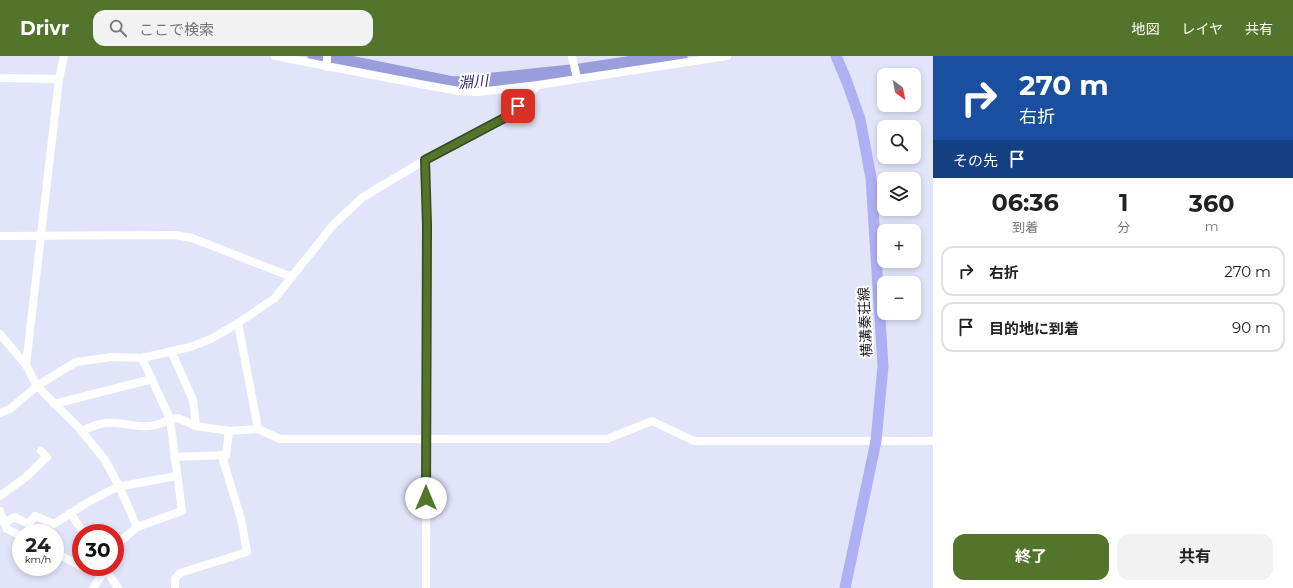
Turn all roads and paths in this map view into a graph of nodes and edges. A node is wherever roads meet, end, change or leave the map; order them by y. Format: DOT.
graph roads {
  1 [pos="64,56"];
  2 [pos="275,56"];
  3 [pos="327,56"];
  4 [pos="572,56"];
  5 [pos="727,56"];
  6 [pos="836,56"];
  7 [pos="327,67"];
  8 [pos="0,78"];
  9 [pos="577,78"];
  10 [pos="59,79"];
  11 [pos="538,85"];
  12 [pos="425,160"];
  13 [pos="0,236"];
  14 [pos="41,236"];
  15 [pos="292,277"];
  16 [pos="238,323"];
  17 [pos="0,334"];
  18 [pos="171,351"];
  19 [pos="142,358"];
  20 [pos="26,365"];
  21 [pos="152,379"];
  22 [pos="37,386"];
  23 [pos="54,404"];
  24 [pos="0,413"];
  25 [pos="170,419"];
  26 [pos="196,426"];
  27 [pos="258,429"];
  28 [pos="81,430"];
  29 [pos="229,431"];
  30 [pos="426,439"];
  31 [pos="876,441"];
  32 [pos="933,441"];
  33 [pos="41,451"];
  34 [pos="226,455"];
  35 [pos="174,456"];
  36 [pos="177,476"];
  37 [pos="119,486"];
  38 [pos="0,496"];
  39 [pos="0,511"];
  40 [pos="70,514"];
  41 [pos="4,523"];
  42 [pos="77,524"];
  43 [pos="137,527"];
  44 [pos="12,532"];
  45 [pos="124,538"];
  46 [pos="100,576"];
  47 [pos="110,576"];
  48 [pos="93,588"];
  49 [pos="118,588"];
  50 [pos="175,588"];
  51 [pos="426,588"];
  52 [pos="844,588"];
  1 -- 10 [label="street"];
  2 -- 7 [label="street"];
  3 -- 7 [label="street"];
  4 -- 9 [label="street"];
  5 -- 9 [label="street"];
  6 -- 31 [label="main road, 横溝秦荘線"];
  7 -- 11 [label="street"];
  8 -- 10 [label="street"];
  9 -- 11 [label="street"];
  10 -- 14 [label="street"];
  11 -- 12 [label="street"];
  12 -- 15 [label="street"];
  12 -- 30 [label="street"];
  13 -- 14 [label="street"];
  14 -- 15 [label="street"];
  14 -- 20 [label="street"];
  15 -- 16 [label="street"];
  16 -- 18 [label="street"];
  16 -- 27 [label="street"];
  17 -- 20 [label="street"];
  18 -- 19 [label="street"];
  18 -- 26 [label="street"];
  19 -- 21 [label="street"];
  19 -- 22 [label="street"];
  20 -- 22 [label="street"];
  21 -- 23 [label="street"];
  21 -- 25 [label="street"];
  22 -- 23 [label="street"];
  22 -- 24 [label="street"];
  23 -- 28 [label="street"];
  25 -- 26 [label="street"];
  25 -- 28 [label="street"];
  25 -- 35 [label="street"];
  26 -- 29 [label="street"];
  27 -- 29 [label="street"];
  27 -- 30 [label="street"];
  28 -- 37 [label="street"];
  29 -- 34 [label="street"];
  30 -- 31 [label="street"];
  30 -- 51 [label="street"];
  31 -- 32 [label="street"];
  31 -- 52 [label="main road, 横溝秦荘線"];
  33 -- 38 [label="street"];
  34 -- 35 [label="street"];
  34 -- 50 [label="street"];
  35 -- 36 [label="street"];
  36 -- 37 [label="street"];
  36 -- 43 [label="street"];
  37 -- 40 [label="street"];
  37 -- 43 [label="street"];
  39 -- 41 [label="street"];
  40 -- 41 [label="street"];
  40 -- 42 [label="street"];
  41 -- 44 [label="street"];
  43 -- 45 [label="street"];
  46 -- 48 [label="street"];
  47 -- 49 [label="street"];
}
